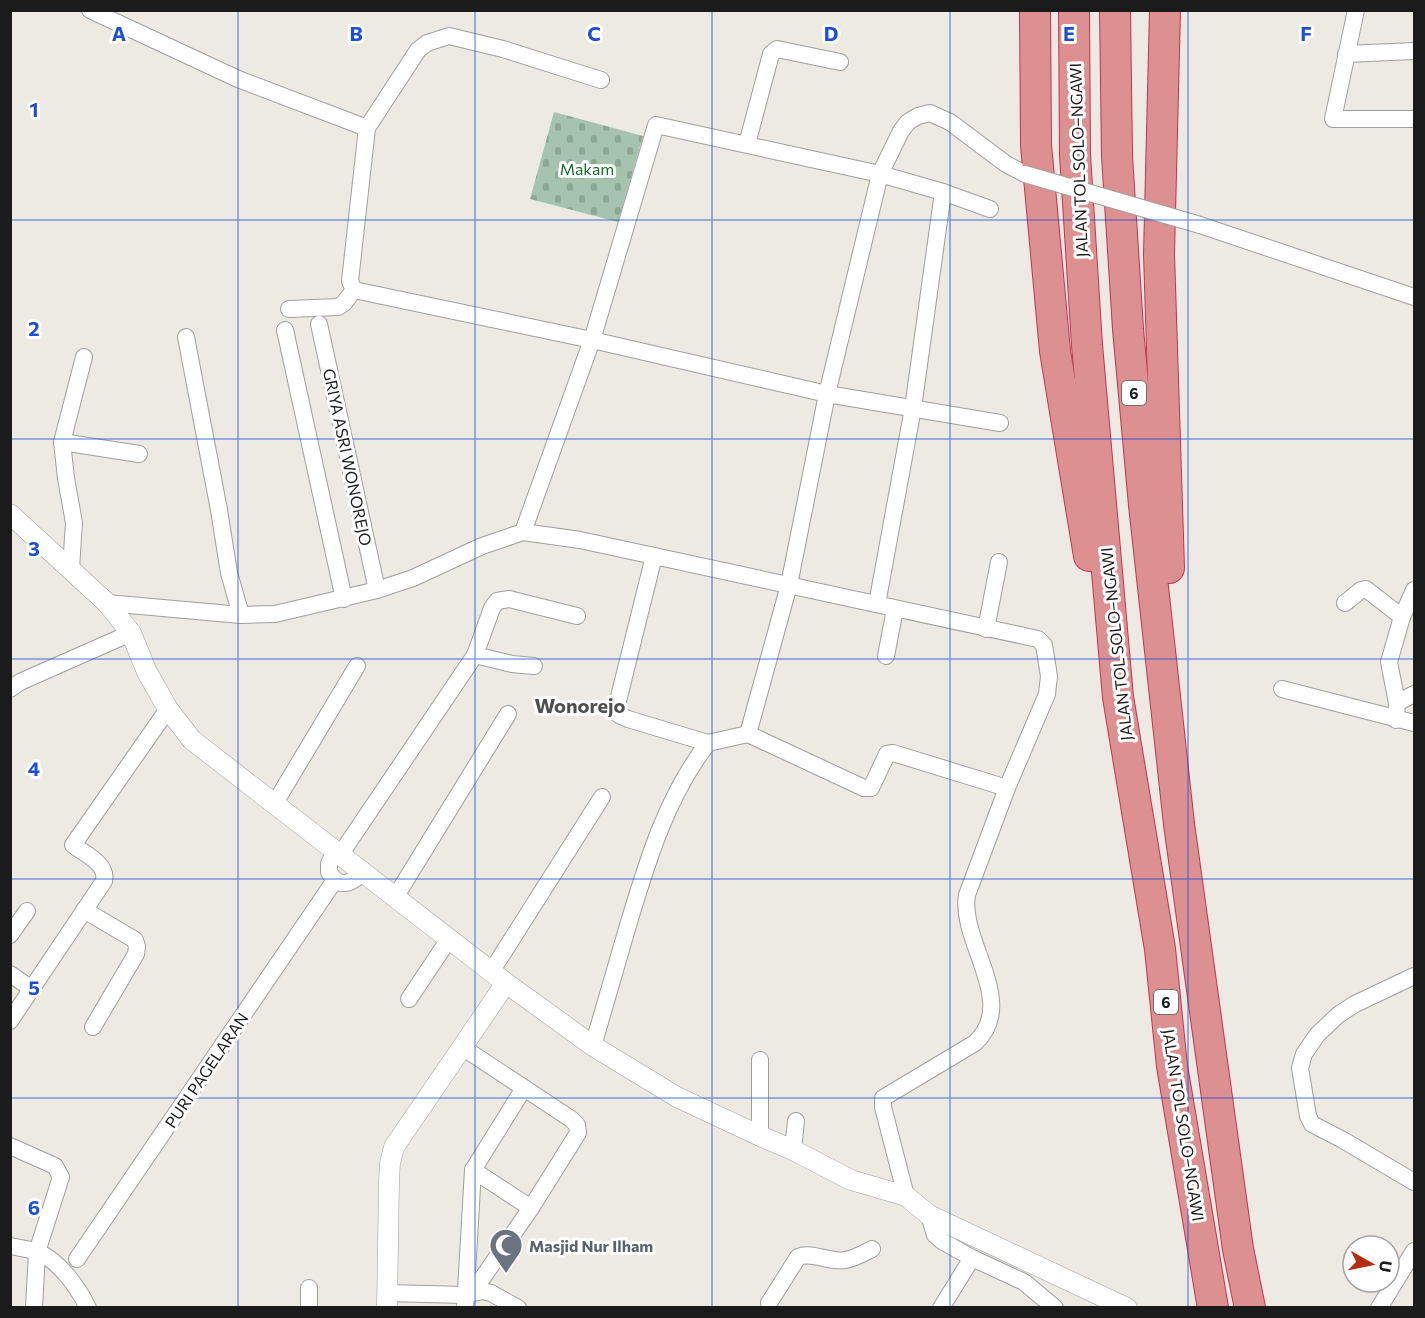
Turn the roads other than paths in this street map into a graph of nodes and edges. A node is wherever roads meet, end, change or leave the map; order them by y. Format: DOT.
graph roads {
  1 [pos="1035,10"];
  2 [pos="1074,10"];
  3 [pos="1115,10"];
  4 [pos="1165,10"];
  5 [pos="1356,10"];
  6 [pos="94,11"];
  7 [pos="1414,51"];
  8 [pos="1346,54"];
  9 [pos="840,62"];
  10 [pos="601,80"];
  11 [pos="1414,119"];
  12 [pos="367,128"];
  13 [pos="747,144"];
  14 [pos="880,174"];
  15 [pos="943,192"];
  16 [pos="990,209"];
  17 [pos="354,290"];
  18 [pos="1414,297"];
  19 [pos="289,309"];
  20 [pos="319,324"];
  21 [pos="285,330"];
  22 [pos="186,337"];
  23 [pos="592,340"];
  24 [pos="84,357"];
  25 [pos="827,394"];
  26 [pos="913,408"];
  27 [pos="1000,423"];
  28 [pos="62,442"];
  29 [pos="139,454"];
  30 [pos="10,514"];
  31 [pos="524,532"];
  32 [pos="654,556"];
  33 [pos="999,562"];
  34 [pos="71,568"];
  35 [pos="789,585"];
  36 [pos="377,590"];
  37 [pos="1414,590"];
  38 [pos="344,599"];
  39 [pos="107,603"];
  40 [pos="1345,603"];
  41 [pos="877,604"];
  42 [pos="895,609"];
  43 [pos="241,615"];
  44 [pos="578,616"];
  45 [pos="1402,617"];
  46 [pos="986,629"];
  47 [pos="131,633"];
  48 [pos="475,655"];
  49 [pos="886,656"];
  50 [pos="357,666"];
  51 [pos="534,666"];
  52 [pos="14,682"];
  53 [pos="1282,689"];
  54 [pos="1414,694"];
  55 [pos="1118,697"];
  56 [pos="168,709"];
  57 [pos="1396,711"];
  58 [pos="508,714"];
  59 [pos="1414,723"];
  60 [pos="748,734"];
  61 [pos="708,743"];
  62 [pos="1174,774"];
  63 [pos="1007,788"];
  64 [pos="602,797"];
  65 [pos="275,803"];
  66 [pos="338,853"];
  67 [pos="364,872"];
  68 [pos="335,880"];
  69 [pos="396,896"];
  70 [pos="27,910"];
  71 [pos="84,910"];
  72 [pos="10,935"];
  73 [pos="449,939"];
  74 [pos="10,974"];
  75 [pos="1414,976"];
  76 [pos="499,978"];
  77 [pos="32,989"];
  78 [pos="410,999"];
  79 [pos="10,1021"];
  80 [pos="93,1027"];
  81 [pos="593,1046"];
  82 [pos="462,1047"];
  83 [pos="760,1060"];
  84 [pos="524,1088"];
  85 [pos="796,1121"];
  86 [pos="760,1136"];
  87 [pos="10,1146"];
  88 [pos="793,1150"];
  89 [pos="472,1170"];
  90 [pos="1414,1182"];
  91 [pos="906,1196"];
  92 [pos="531,1208"];
  93 [pos="928,1215"];
  94 [pos="10,1246"];
  95 [pos="872,1250"];
  96 [pos="1414,1251"];
  97 [pos="37,1252"];
  98 [pos="972,1258"];
  99 [pos="77,1259"];
  100 [pos="309,1288"];
  101 [pos="467,1299"];
  102 [pos="387,1300"];
  103 [pos="770,1306"];
  104 [pos="34,1308"];
  105 [pos="88,1308"];
  106 [pos="309,1308"];
  107 [pos="518,1308"];
  108 [pos="941,1308"];
  109 [pos="1055,1308"];
  110 [pos="1127,1308"];
  111 [pos="1213,1308"];
  112 [pos="1250,1308"];
  113 [pos="1379,1308"];
  1 -- 55 [label="highway"];
  2 -- 55 [label="highway, JALAN TOL SOLO–NGAWI / 6"];
  3 -- 62 [label="highway, 6"];
  4 -- 62 [label="highway"];
  5 -- 8 [label="street"];
  6 -- 12 [label="street"];
  7 -- 8 [label="street"];
  8 -- 11 [label="street"];
  9 -- 13 [label="street"];
  10 -- 12 [label="street"];
  12 -- 17 [label="street"];
  13 -- 14 [label="street"];
  13 -- 23 [label="street"];
  14 -- 15 [label="street"];
  14 -- 18 [label="street, bridge"];
  14 -- 25 [label="street"];
  15 -- 16 [label="street"];
  15 -- 26 [label="street"];
  17 -- 19 [label="street"];
  17 -- 23 [label="street"];
  20 -- 36 [label="street, GRIYA ASRI WONOREJO"];
  21 -- 38 [label="street"];
  22 -- 43 [label="street"];
  23 -- 25 [label="street"];
  23 -- 31 [label="street"];
  24 -- 28 [label="street"];
  25 -- 26 [label="street"];
  25 -- 35 [label="street"];
  26 -- 27 [label="street"];
  26 -- 41 [label="street"];
  28 -- 29 [label="street"];
  28 -- 34 [label="street"];
  30 -- 34 [label="street"];
  31 -- 32 [label="street"];
  31 -- 36 [label="street"];
  32 -- 35 [label="street"];
  32 -- 61 [label="street"];
  33 -- 46 [label="street"];
  34 -- 39 [label="street"];
  35 -- 41 [label="street"];
  35 -- 60 [label="street"];
  36 -- 38 [label="street"];
  37 -- 45 [label="street"];
  38 -- 43 [label="street"];
  39 -- 43 [label="street"];
  39 -- 47 [label="street"];
  40 -- 45 [label="street"];
  41 -- 42 [label="street"];
  42 -- 46 [label="street"];
  42 -- 49 [label="street"];
  44 -- 48 [label="street"];
  45 -- 57 [label="street"];
  46 -- 63 [label="street"];
  47 -- 52 [label="street"];
  47 -- 56 [label="street"];
  48 -- 51 [label="street"];
  48 -- 66 [label="street"];
  50 -- 65 [label="street"];
  53 -- 57 [label="street"];
  54 -- 57 [label="street"];
  55 -- 111 [label="highway, JALAN TOL SOLO–NGAWI / 6"];
  56 -- 65 [label="street"];
  56 -- 71 [label="street"];
  57 -- 59 [label="street"];
  58 -- 69 [label="street"];
  60 -- 61 [label="street"];
  60 -- 63 [label="street"];
  61 -- 81 [label="street"];
  62 -- 112 [label="highway, 6"];
  63 -- 91 [label="street"];
  64 -- 76 [label="street"];
  65 -- 66 [label="street"];
  66 -- 67 [label="street"];
  66 -- 68 [label="street"];
  67 -- 68 [label="street"];
  67 -- 69 [label="street"];
  68 -- 99 [label="street, PURI PAGELARAN"];
  69 -- 73 [label="street"];
  70 -- 72 [label="street"];
  71 -- 77 [label="street"];
  71 -- 80 [label="street"];
  73 -- 76 [label="street"];
  73 -- 78 [label="street"];
  74 -- 77 [label="street"];
  75 -- 90 [label="street"];
  76 -- 81 [label="street"];
  76 -- 82 [label="street"];
  77 -- 79 [label="street"];
  81 -- 86 [label="street"];
  82 -- 84 [label="street"];
  82 -- 102 [label="street"];
  83 -- 86 [label="street"];
  84 -- 89 [label="street"];
  84 -- 92 [label="street"];
  85 -- 88 [label="street"];
  86 -- 88 [label="street"];
  87 -- 97 [label="street"];
  88 -- 91 [label="street"];
  89 -- 92 [label="street"];
  89 -- 101 [label="street"];
  91 -- 93 [label="street"];
  92 -- 101 [label="street"];
  93 -- 98 [label="street"];
  93 -- 110 [label="street"];
  94 -- 97 [label="street"];
  95 -- 103 [label="street"];
  96 -- 113 [label="street"];
  97 -- 104 [label="street"];
  97 -- 105 [label="street"];
  98 -- 108 [label="street"];
  98 -- 109 [label="street"];
  100 -- 106 [label="street"];
  101 -- 102 [label="street"];
  101 -- 107 [label="street"];
}
